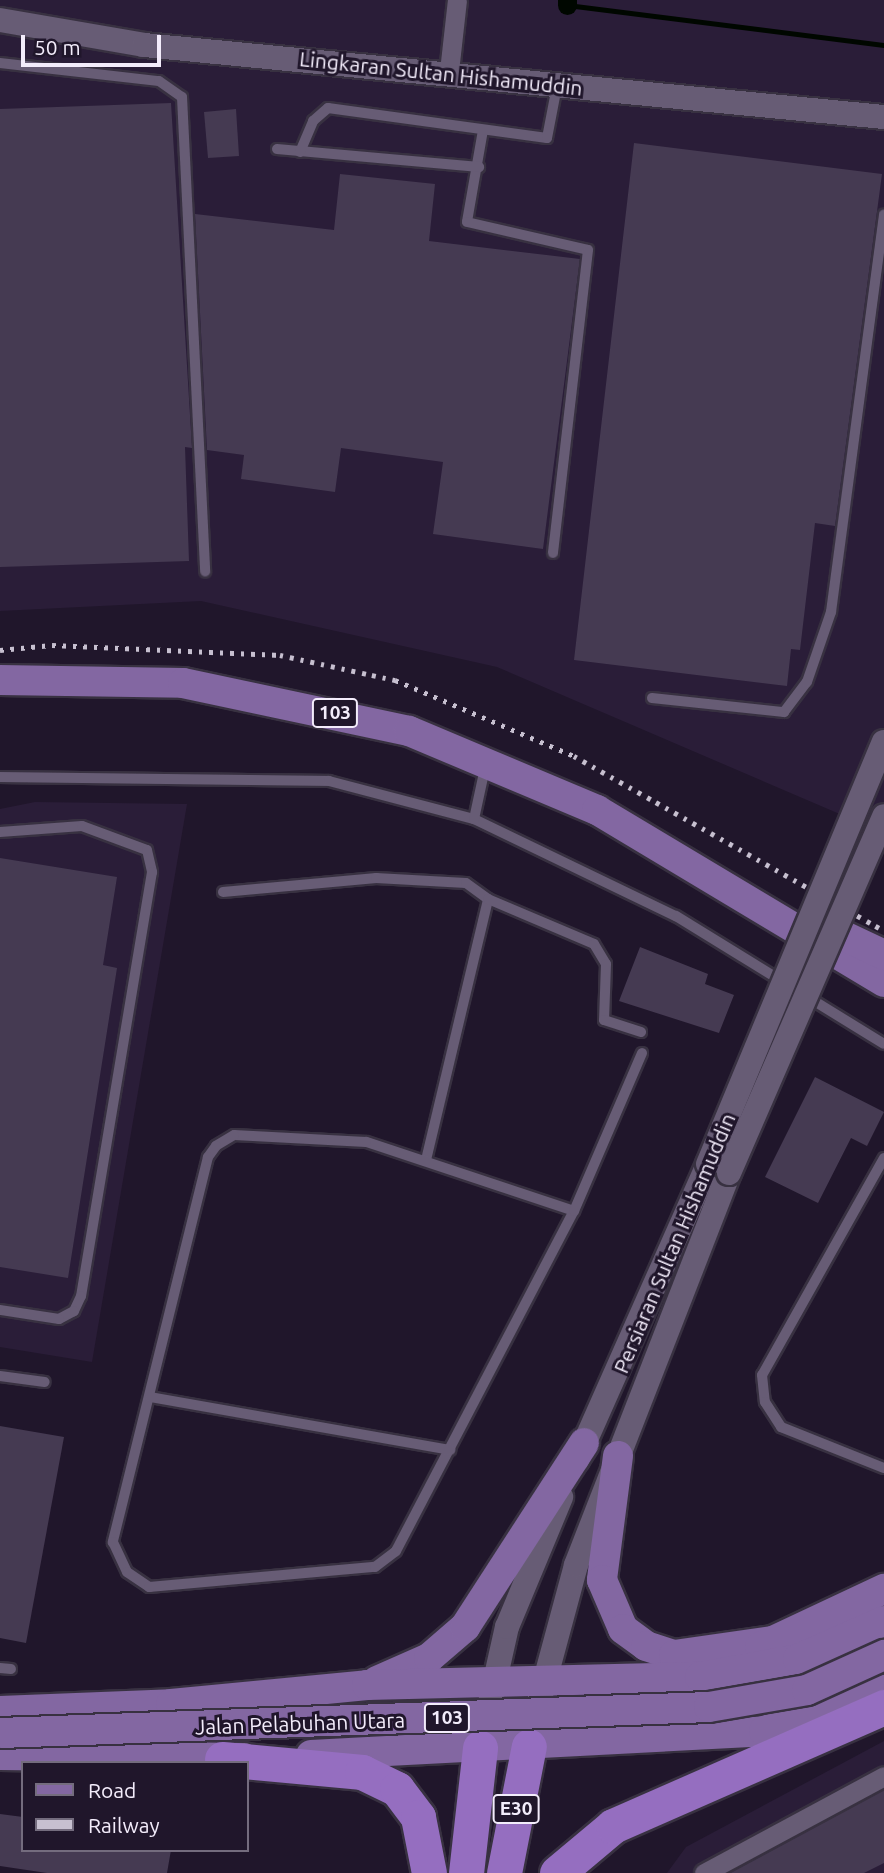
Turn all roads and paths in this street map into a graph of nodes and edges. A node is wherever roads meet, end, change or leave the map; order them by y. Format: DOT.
graph roads {
  1 [pos="457,0"];
  2 [pos="0,20"];
  3 [pos="0,63"];
  4 [pos="449,71"];
  5 [pos="557,86"];
  6 [pos="884,117"];
  7 [pos="483,130"];
  8 [pos="277,149"];
  9 [pos="300,152"];
  10 [pos="479,167"];
  11 [pos="884,215"];
  12 [pos="553,553"];
  13 [pos="205,571"];
  14 [pos="0,680"];
  15 [pos="652,698"];
  16 [pos="884,742"];
  17 [pos="487,759"];
  18 [pos="0,777"];
  19 [pos="884,816"];
  20 [pos="474,819"];
  21 [pos="0,832"];
  22 [pos="647,839"];
  23 [pos="223,892"];
  24 [pos="488,899"];
  25 [pos="884,955"];
  26 [pos="884,982"];
  27 [pos="641,1032"];
  28 [pos="884,1044"];
  29 [pos="642,1053"];
  30 [pos="884,1158"];
  31 [pos="426,1160"];
  32 [pos="719,1168"];
  33 [pos="574,1211"];
  34 [pos="0,1310"];
  35 [pos="0,1376"];
  36 [pos="45,1382"];
  37 [pos="150,1397"];
  38 [pos="584,1443"];
  39 [pos="450,1450"];
  40 [pos="618,1455"];
  41 [pos="884,1468"];
  42 [pos="884,1589"];
  43 [pos="884,1621"];
  44 [pos="779,1640"];
  45 [pos="884,1655"];
  46 [pos="621,1681"];
  47 [pos="367,1685"];
  48 [pos="492,1685"];
  49 [pos="540,1685"];
  50 [pos="884,1690"];
  51 [pos="884,1707"];
  52 [pos="0,1711"];
  53 [pos="0,1733"];
  54 [pos="528,1746"];
  55 [pos="480,1748"];
  56 [pos="0,1755"];
  57 [pos="222,1759"];
  58 [pos="244,1761"];
  59 [pos="248,1761"];
  60 [pos="884,1776"];
  61 [pos="429,1873"];
  62 [pos="466,1873"];
  63 [pos="504,1873"];
  64 [pos="557,1873"];
  65 [pos="705,1873"];
  1 -- 4 [label="street"];
  2 -- 4 [label="street, Lingkaran Sultan Hishamuddin"];
  3 -- 13 [label="lane"];
  4 -- 5 [label="street, Lingkaran Sultan Hishamuddin"];
  5 -- 6 [label="street, Lingkaran Sultan Hishamuddin"];
  5 -- 7 [label="lane"];
  7 -- 9 [label="lane"];
  7 -- 10 [label="lane"];
  8 -- 9 [label="lane"];
  9 -- 10 [label="lane"];
  10 -- 12 [label="lane"];
  11 -- 15 [label="lane"];
  14 -- 17 [label="main road, 103"];
  16 -- 32 [label="street, Persiaran Sultan Hishamuddin, bridge"];
  17 -- 20 [label="lane"];
  17 -- 22 [label="main road, 103"];
  18 -- 20 [label="lane"];
  19 -- 32 [label="street, Persiaran Sultan Hishamuddin, bridge"];
  20 -- 28 [label="lane"];
  21 -- 34 [label="lane"];
  22 -- 25 [label="main road, 103"];
  22 -- 26 [label="main road"];
  23 -- 24 [label="lane"];
  24 -- 27 [label="lane"];
  24 -- 31 [label="lane"];
  29 -- 33 [label="lane"];
  30 -- 41 [label="lane"];
  31 -- 33 [label="lane"];
  31 -- 37 [label="lane"];
  32 -- 38 [label="street, Persiaran Sultan Hishamuddin"];
  32 -- 40 [label="street, Persiaran Sultan Hishamuddin"];
  33 -- 39 [label="lane"];
  35 -- 36 [label="lane"];
  37 -- 39 [label="lane"];
  37 -- 39 [label="lane"];
  38 -- 47 [label="main road"];
  38 -- 48 [label="street, Persiaran Sultan Hishamuddin"];
  40 -- 44 [label="main road"];
  40 -- 49 [label="street, Persiaran Sultan Hishamuddin"];
  42 -- 44 [label="main road"];
  43 -- 46 [label="main road"];
  44 -- 46 [label="main road"];
  45 -- 53 [label="main road, Jalan Pelabuhan Utara / 103, bridge"];
  46 -- 49 [label="main road"];
  47 -- 48 [label="main road"];
  47 -- 52 [label="main road"];
  48 -- 49 [label="main road"];
  48 -- 55 [label="street, Persiaran Sultan Hishamuddin"];
  49 -- 54 [label="street, Persiaran Sultan Hishamuddin"];
  50 -- 54 [label="main road"];
  51 -- 64 [label="highway"];
  54 -- 55 [label="main road"];
  54 -- 63 [label="highway, E30"];
  55 -- 57 [label="main road"];
  55 -- 62 [label="highway, E30"];
  56 -- 57 [label="main road"];
  57 -- 58 [label="highway"];
  59 -- 61 [label="highway"];
  60 -- 65 [label="street"];
}
